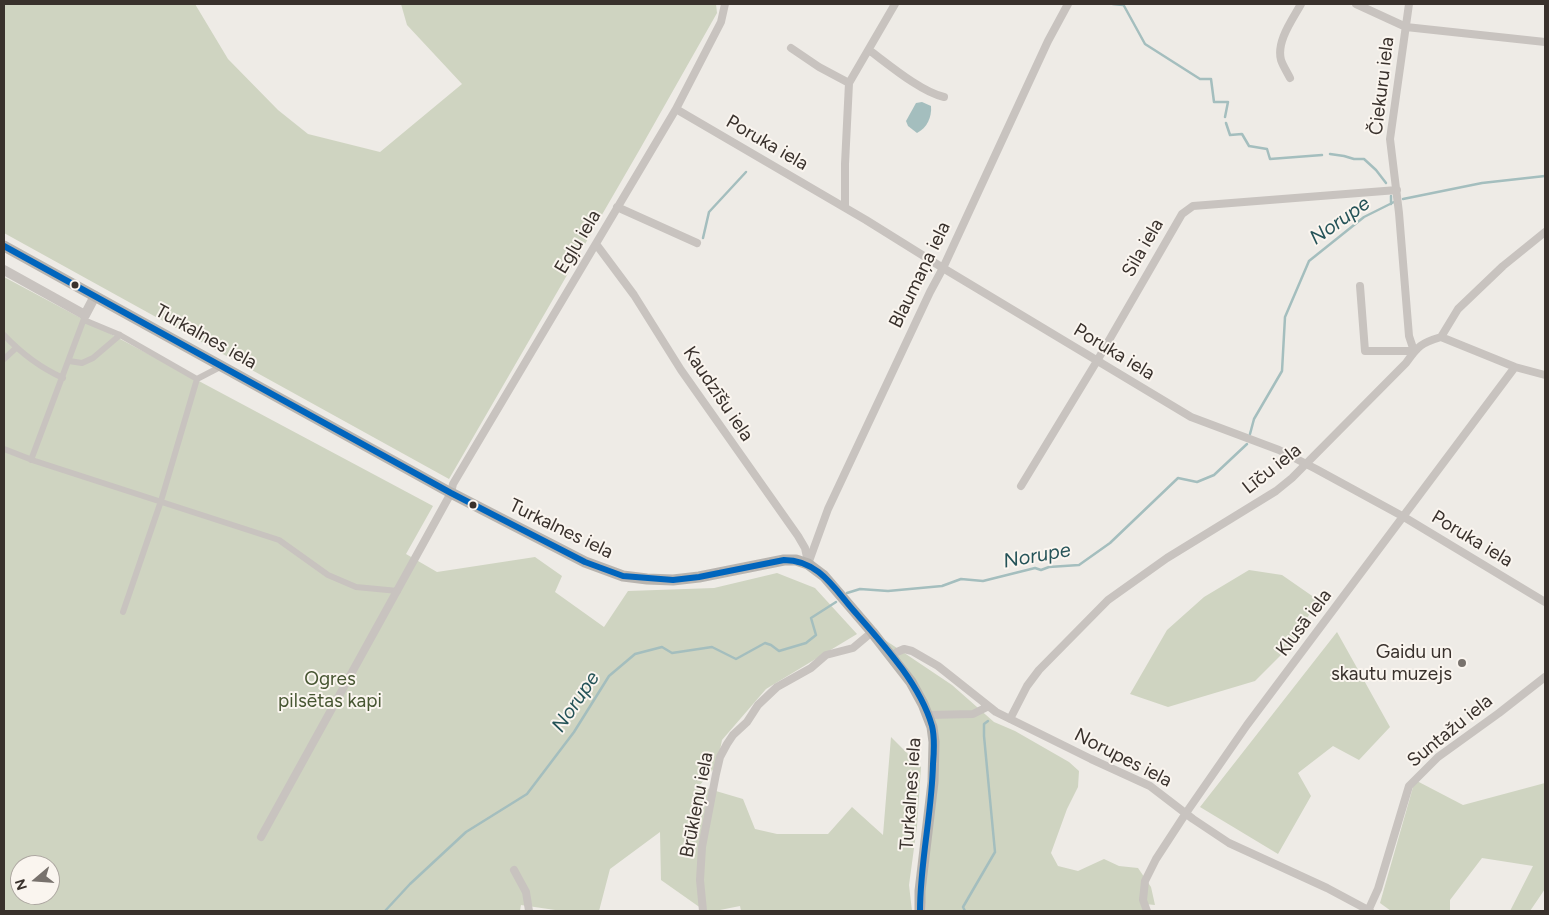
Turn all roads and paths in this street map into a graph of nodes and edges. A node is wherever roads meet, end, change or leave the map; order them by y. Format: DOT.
graph roads {
  1 [pos="725,4"];
  2 [pos="895,4"];
  3 [pos="1068,4"];
  4 [pos="1301,4"];
  5 [pos="1356,4"];
  6 [pos="1409,4"];
  7 [pos="1406,28"];
  8 [pos="1545,42"];
  9 [pos="791,48"];
  10 [pos="869,50"];
  11 [pos="1290,78"];
  12 [pos="849,83"];
  13 [pos="944,97"];
  14 [pos="676,108"];
  15 [pos="1397,190"];
  16 [pos="617,207"];
  17 [pos="845,207"];
  18 [pos="1545,232"];
  19 [pos="697,243"];
  20 [pos="596,244"];
  21 [pos="4,246"];
  22 [pos="943,268"];
  23 [pos="4,270"];
  24 [pos="1360,286"];
  25 [pos="95,296"];
  26 [pos="85,317"];
  27 [pos="4,334"];
  28 [pos="120,335"];
  29 [pos="1441,336"];
  30 [pos="16,348"];
  31 [pos="1414,351"];
  32 [pos="4,359"];
  33 [pos="69,361"];
  34 [pos="1096,361"];
  35 [pos="222,366"];
  36 [pos="1516,367"];
  37 [pos="1545,375"];
  38 [pos="63,378"];
  39 [pos="197,379"];
  40 [pos="4,449"];
  41 [pos="31,460"];
  42 [pos="1307,464"];
  43 [pos="1021,486"];
  44 [pos="452,494"];
  45 [pos="161,501"];
  46 [pos="1404,517"];
  47 [pos="808,564"];
  48 [pos="398,591"];
  49 [pos="1545,602"];
  50 [pos="122,612"];
  51 [pos="872,632"];
  52 [pos="892,656"];
  53 [pos="1545,677"];
  54 [pos="987,707"];
  55 [pos="928,715"];
  56 [pos="1010,720"];
  57 [pos="1186,813"];
  58 [pos="261,837"];
  59 [pos="514,870"];
  60 [pos="529,911"];
  61 [pos="702,911"];
  62 [pos="920,911"];
  63 [pos="1146,911"];
  64 [pos="1369,911"];
  1 -- 14 [label="street, Egļu iela"];
  2 -- 10 [label="street"];
  3 -- 22 [label="street, Blaumaņa iela"];
  4 -- 11 [label="street"];
  5 -- 7 [label="street"];
  6 -- 7 [label="street, Čiekuru iela"];
  7 -- 8 [label="street"];
  7 -- 15 [label="street, Čiekuru iela"];
  9 -- 12 [label="street"];
  10 -- 12 [label="street"];
  10 -- 13 [label="street"];
  12 -- 17 [label="street"];
  14 -- 16 [label="street, Egļu iela"];
  14 -- 17 [label="street, Poruka iela"];
  15 -- 31 [label="street, Čiekuru iela"];
  15 -- 34 [label="street, Sila iela"];
  16 -- 19 [label="street"];
  16 -- 20 [label="street, Egļu iela"];
  17 -- 22 [label="street, Poruka iela"];
  18 -- 29 [label="street"];
  20 -- 44 [label="street, Egļu iela"];
  20 -- 47 [label="street, Kaudzīšu iela"];
  21 -- 25 [label="main road, Turkalnes iela"];
  22 -- 34 [label="street, Poruka iela"];
  22 -- 47 [label="street, Blaumaņa iela"];
  23 -- 26 [label="street"];
  24 -- 31 [label="street"];
  25 -- 26 [label="street"];
  25 -- 35 [label="main road, Turkalnes iela"];
  26 -- 28 [label="street"];
  26 -- 33 [label="street"];
  27 -- 30 [label="street"];
  28 -- 33 [label="street"];
  28 -- 39 [label="street"];
  29 -- 31 [label="street, Līču iela"];
  29 -- 36 [label="street"];
  30 -- 32 [label="street"];
  30 -- 38 [label="street"];
  31 -- 42 [label="street, Līču iela"];
  33 -- 38 [label="street"];
  34 -- 42 [label="street, Poruka iela"];
  34 -- 43 [label="street, Sila iela"];
  35 -- 39 [label="street"];
  35 -- 44 [label="main road, Turkalnes iela"];
  36 -- 37 [label="street"];
  36 -- 46 [label="street, Klusā iela"];
  38 -- 41 [label="street"];
  39 -- 45 [label="street"];
  40 -- 41 [label="street"];
  41 -- 45 [label="street"];
  42 -- 46 [label="street, Poruka iela"];
  42 -- 56 [label="street, Līču iela"];
  44 -- 47 [label="main road, Turkalnes iela"];
  44 -- 48 [label="street, Egļu iela"];
  45 -- 48 [label="street"];
  45 -- 50 [label="street"];
  46 -- 49 [label="street, Poruka iela"];
  46 -- 57 [label="street, Klusā iela"];
  47 -- 51 [label="main road, Turkalnes iela"];
  48 -- 58 [label="street, Egļu iela"];
  51 -- 52 [label="main road, Turkalnes iela"];
  51 -- 61 [label="street, Brūkleņu iela"];
  52 -- 54 [label="street, Norupes iela"];
  52 -- 55 [label="main road, Turkalnes iela"];
  53 -- 64 [label="street, Suntažu iela"];
  54 -- 55 [label="street"];
  54 -- 56 [label="street, Norupes iela"];
  55 -- 62 [label="main road, Turkalnes iela"];
  56 -- 57 [label="street, Norupes iela"];
  57 -- 63 [label="street, Klusā iela"];
  57 -- 64 [label="street, Norupes iela"];
  59 -- 60 [label="street"];
}
